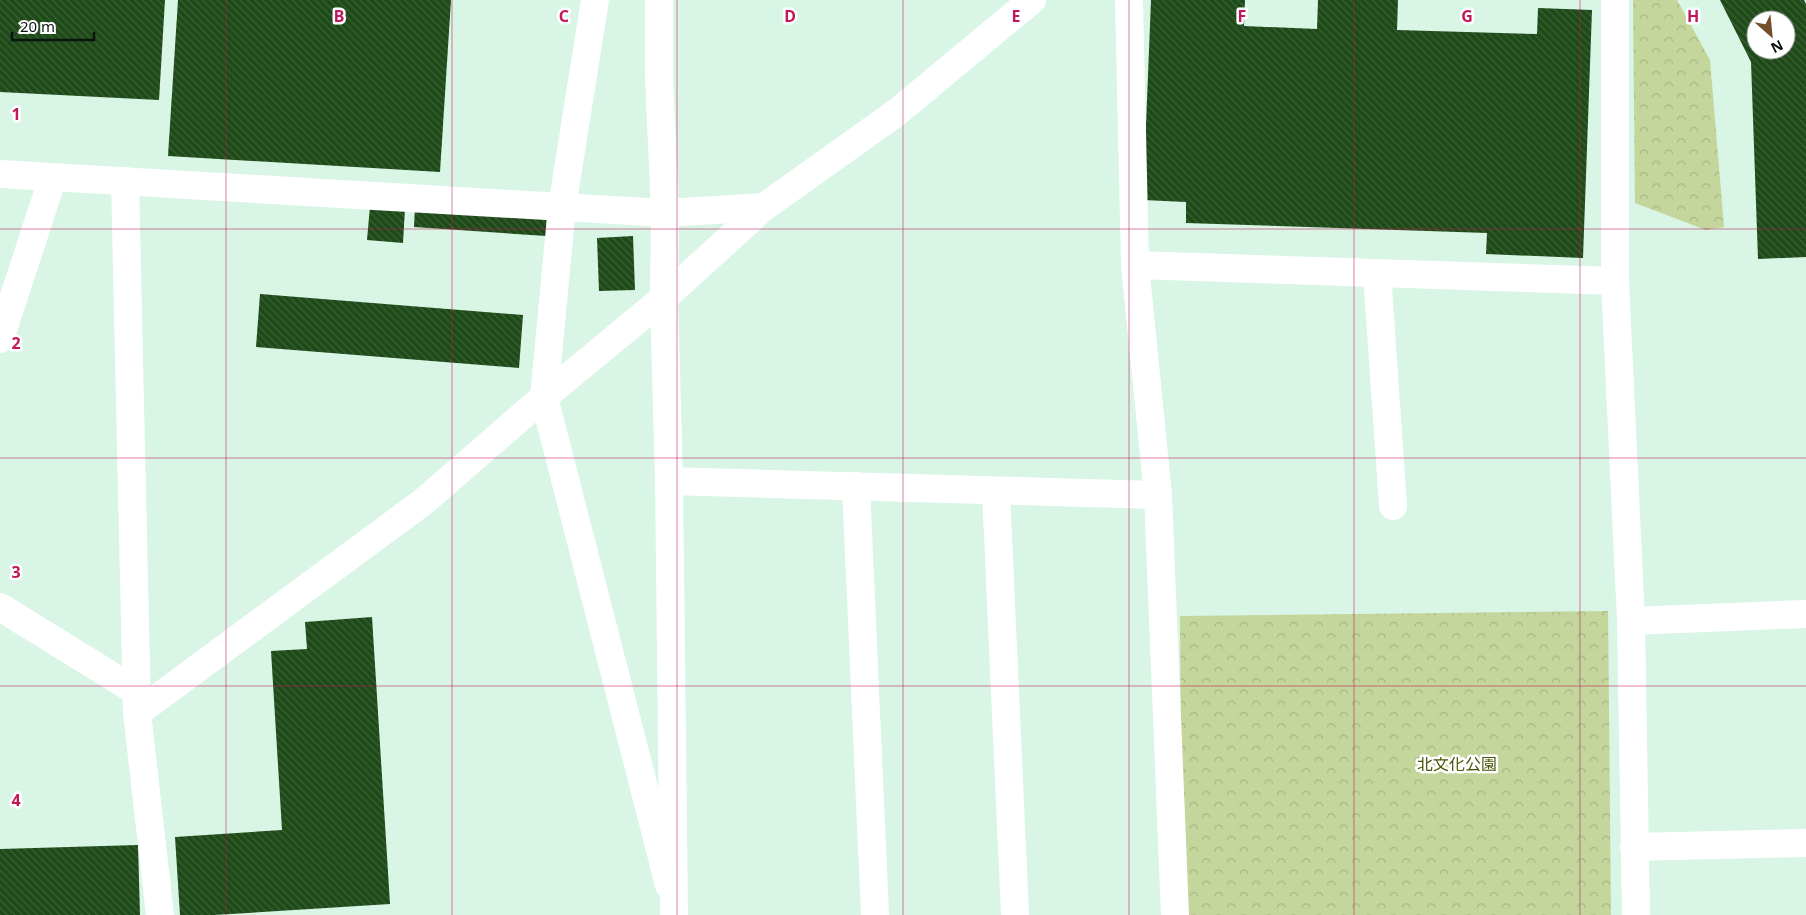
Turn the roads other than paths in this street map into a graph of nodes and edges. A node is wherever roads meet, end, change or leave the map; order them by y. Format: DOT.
graph roads {
  1 [pos="595,0"];
  2 [pos="659,0"];
  3 [pos="1032,0"];
  4 [pos="1129,0"];
  5 [pos="1615,0"];
  6 [pos="0,174"];
  7 [pos="53,177"];
  8 [pos="125,181"];
  9 [pos="562,207"];
  10 [pos="764,207"];
  11 [pos="665,213"];
  12 [pos="1135,265"];
  13 [pos="1377,273"];
  14 [pos="1615,281"];
  15 [pos="664,298"];
  16 [pos="0,340"];
  17 [pos="544,397"];
  18 [pos="669,481"];
  19 [pos="856,486"];
  20 [pos="996,491"];
  21 [pos="1158,495"];
  22 [pos="1393,506"];
  23 [pos="0,607"];
  24 [pos="1806,614"];
  25 [pos="1630,621"];
  26 [pos="137,702"];
  27 [pos="1806,843"];
  28 [pos="1634,847"];
  29 [pos="674,908"];
  30 [pos="160,915"];
  31 [pos="874,915"];
  32 [pos="1015,915"];
  33 [pos="1175,915"];
  34 [pos="1636,915"];
  1 -- 9 [label="street"];
  2 -- 11 [label="street"];
  3 -- 10 [label="street"];
  4 -- 12 [label="street"];
  5 -- 14 [label="street"];
  6 -- 7 [label="street"];
  7 -- 8 [label="street"];
  7 -- 16 [label="street"];
  8 -- 9 [label="street"];
  8 -- 26 [label="street"];
  9 -- 11 [label="street"];
  9 -- 17 [label="street"];
  10 -- 11 [label="street"];
  10 -- 15 [label="street"];
  11 -- 15 [label="street"];
  12 -- 13 [label="street"];
  12 -- 21 [label="street"];
  13 -- 14 [label="street"];
  13 -- 22 [label="street"];
  14 -- 25 [label="street"];
  15 -- 17 [label="street"];
  15 -- 18 [label="street"];
  17 -- 26 [label="street"];
  17 -- 29 [label="street"];
  18 -- 19 [label="street"];
  18 -- 29 [label="street"];
  19 -- 20 [label="street"];
  19 -- 31 [label="street"];
  20 -- 21 [label="street"];
  20 -- 32 [label="street"];
  21 -- 33 [label="street"];
  23 -- 26 [label="street"];
  24 -- 25 [label="street"];
  25 -- 28 [label="street"];
  26 -- 30 [label="street"];
  27 -- 28 [label="street"];
  28 -- 34 [label="street"];
}
